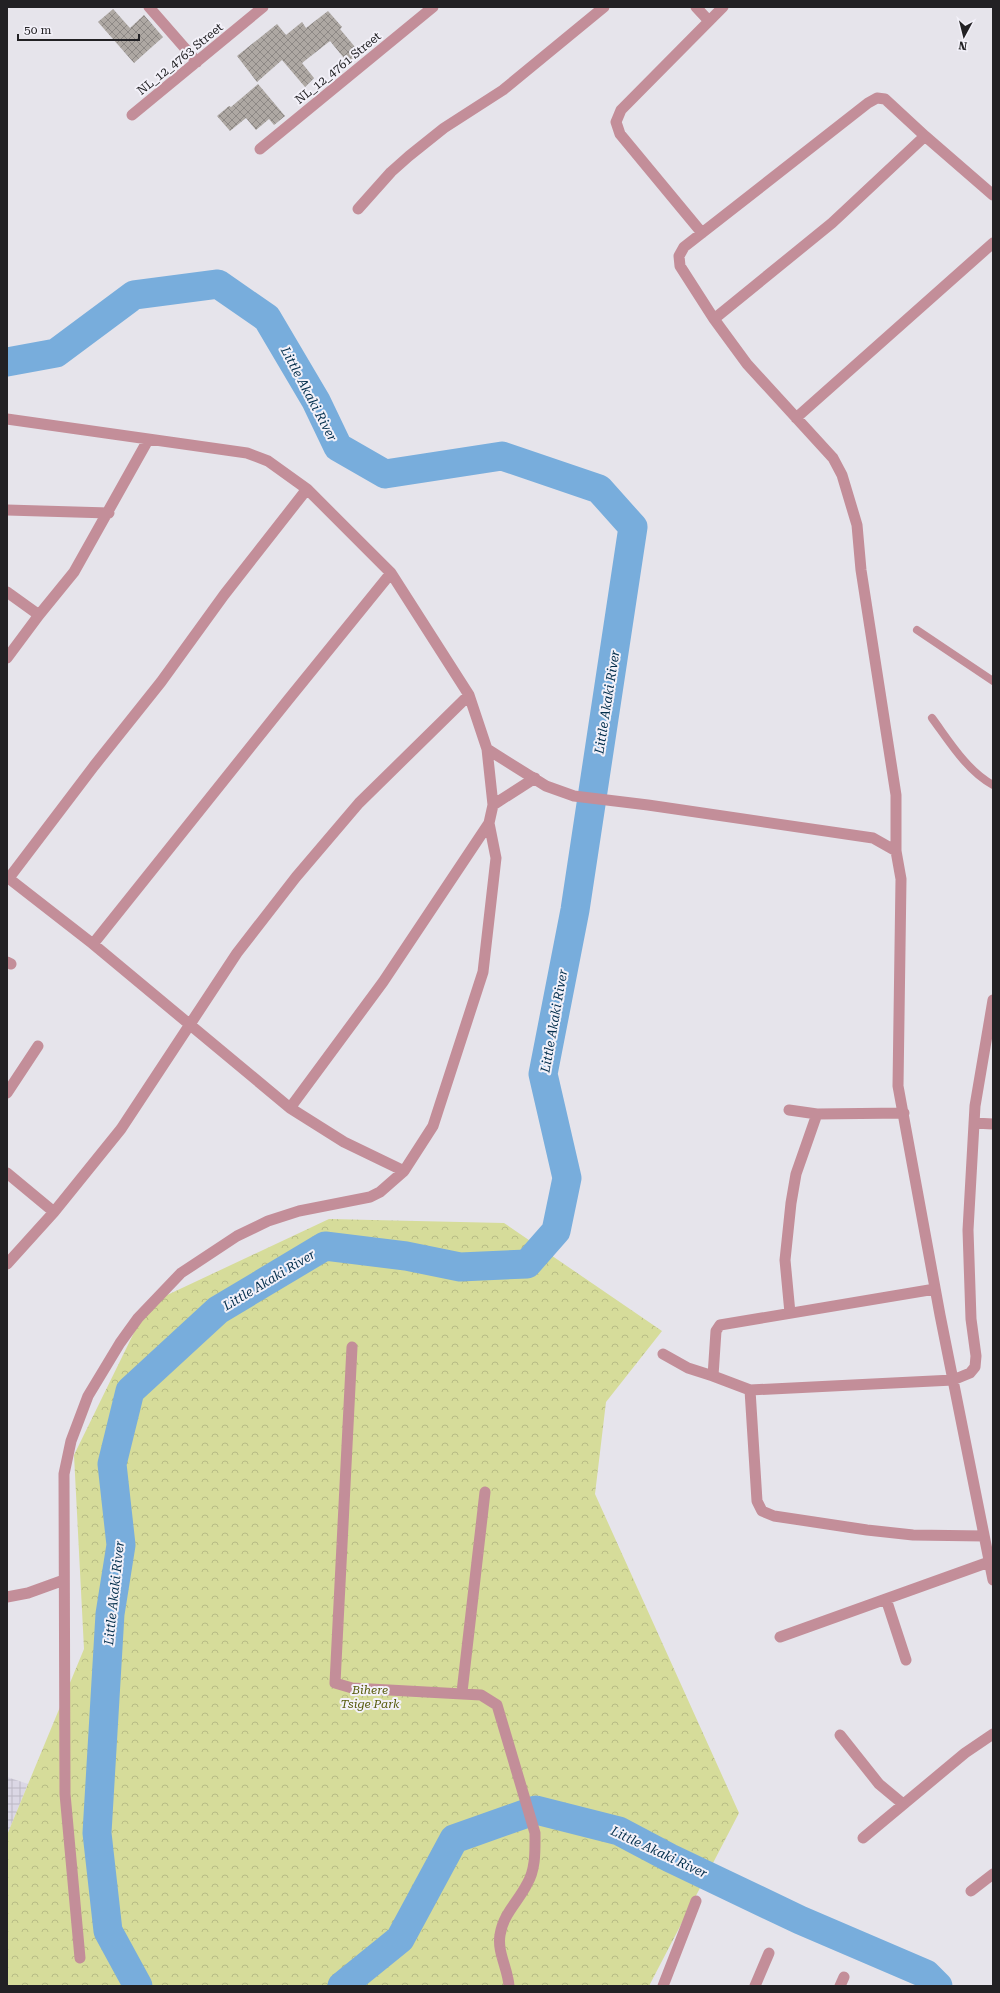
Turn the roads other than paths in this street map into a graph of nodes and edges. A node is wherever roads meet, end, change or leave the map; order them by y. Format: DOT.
graph roads {
  1 [pos="149,7"];
  2 [pos="263,7"];
  3 [pos="433,7"];
  4 [pos="604,7"];
  5 [pos="696,7"];
  6 [pos="723,7"];
  7 [pos="709,21"];
  8 [pos="197,62"];
  9 [pos="132,115"];
  10 [pos="925,136"];
  11 [pos="260,149"];
  12 [pos="993,195"];
  13 [pos="358,209"];
  14 [pos="702,233"];
  15 [pos="993,243"];
  16 [pos="714,319"];
  17 [pos="796,418"];
  18 [pos="7,419"];
  19 [pos="148,440"];
  20 [pos="307,489"];
  21 [pos="7,510"];
  22 [pos="109,513"];
  23 [pos="391,573"];
  24 [pos="7,592"];
  25 [pos="39,615"];
  26 [pos="917,630"];
  27 [pos="7,658"];
  28 [pos="993,681"];
  29 [pos="469,696"];
  30 [pos="932,718"];
  31 [pos="487,748"];
  32 [pos="535,778"];
  33 [pos="993,785"];
  34 [pos="493,805"];
  35 [pos="489,823"];
  36 [pos="896,851"];
  37 [pos="8,877"];
  38 [pos="93,944"];
  39 [pos="993,1000"];
  40 [pos="190,1024"];
  41 [pos="38,1046"];
  42 [pos="7,1093"];
  43 [pos="290,1108"];
  44 [pos="789,1110"];
  45 [pos="904,1113"];
  46 [pos="817,1114"];
  47 [pos="974,1123"];
  48 [pos="993,1124"];
  49 [pos="404,1171"];
  50 [pos="7,1173"];
  51 [pos="54,1212"];
  52 [pos="7,1264"];
  53 [pos="935,1289"];
  54 [pos="790,1313"];
  55 [pos="352,1347"];
  56 [pos="664,1354"];
  57 [pos="713,1376"];
  58 [pos="953,1380"];
  59 [pos="750,1390"];
  60 [pos="485,1492"];
  61 [pos="984,1536"];
  62 [pos="989,1562"];
  63 [pos="64,1580"];
  64 [pos="993,1580"];
  65 [pos="7,1597"];
  66 [pos="886,1599"];
  67 [pos="780,1637"];
  68 [pos="906,1660"];
  69 [pos="462,1692"];
  70 [pos="993,1734"];
  71 [pos="840,1735"];
  72 [pos="903,1804"];
  73 [pos="863,1838"];
  74 [pos="993,1874"];
  75 [pos="970,1891"];
  76 [pos="696,1901"];
  77 [pos="769,1953"];
  78 [pos="80,1958"];
  79 [pos="510,1986"];
  80 [pos="663,1986"];
  81 [pos="755,1986"];
  1 -- 8 [label="street"];
  2 -- 8 [label="street, NL_12_4763 Street"];
  3 -- 11 [label="street, NL_12_4761 Street"];
  4 -- 13 [label="street"];
  5 -- 7 [label="street"];
  6 -- 7 [label="street"];
  7 -- 14 [label="street"];
  8 -- 9 [label="street, NL_12_4763 Street"];
  10 -- 12 [label="street"];
  10 -- 14 [label="street"];
  10 -- 16 [label="street"];
  14 -- 16 [label="street"];
  15 -- 17 [label="street"];
  16 -- 17 [label="street"];
  17 -- 36 [label="street"];
  18 -- 19 [label="street"];
  19 -- 20 [label="street"];
  19 -- 22 [label="street"];
  20 -- 23 [label="street"];
  20 -- 37 [label="street"];
  21 -- 22 [label="street"];
  22 -- 25 [label="street"];
  23 -- 29 [label="street"];
  23 -- 38 [label="street"];
  24 -- 25 [label="street"];
  25 -- 27 [label="street"];
  26 -- 28 [label="lane"];
  29 -- 31 [label="street"];
  29 -- 40 [label="street"];
  30 -- 33 [label="lane"];
  31 -- 32 [label="street"];
  31 -- 34 [label="street"];
  32 -- 34 [label="street"];
  32 -- 36 [label="street"];
  34 -- 35 [label="street"];
  35 -- 43 [label="street"];
  35 -- 49 [label="street"];
  36 -- 45 [label="street"];
  37 -- 38 [label="street"];
  38 -- 40 [label="street"];
  39 -- 47 [label="street"];
  40 -- 43 [label="street"];
  40 -- 51 [label="street"];
  41 -- 42 [label="street"];
  43 -- 49 [label="street"];
  44 -- 46 [label="street"];
  45 -- 46 [label="street"];
  45 -- 53 [label="street"];
  46 -- 54 [label="street"];
  47 -- 48 [label="street"];
  47 -- 58 [label="street"];
  49 -- 63 [label="street"];
  50 -- 51 [label="street"];
  51 -- 52 [label="street"];
  53 -- 54 [label="street"];
  53 -- 58 [label="street"];
  54 -- 57 [label="street"];
  55 -- 69 [label="street"];
  56 -- 57 [label="street"];
  57 -- 59 [label="street"];
  58 -- 59 [label="street"];
  58 -- 61 [label="street"];
  59 -- 61 [label="street"];
  60 -- 69 [label="street"];
  61 -- 62 [label="street"];
  62 -- 64 [label="street"];
  62 -- 66 [label="street"];
  63 -- 65 [label="street"];
  63 -- 78 [label="street"];
  66 -- 67 [label="street"];
  66 -- 68 [label="street"];
  69 -- 79 [label="street"];
  70 -- 72 [label="street"];
  71 -- 72 [label="street"];
  72 -- 73 [label="street"];
  74 -- 75 [label="street"];
  76 -- 80 [label="street"];
  77 -- 81 [label="street"];
}
